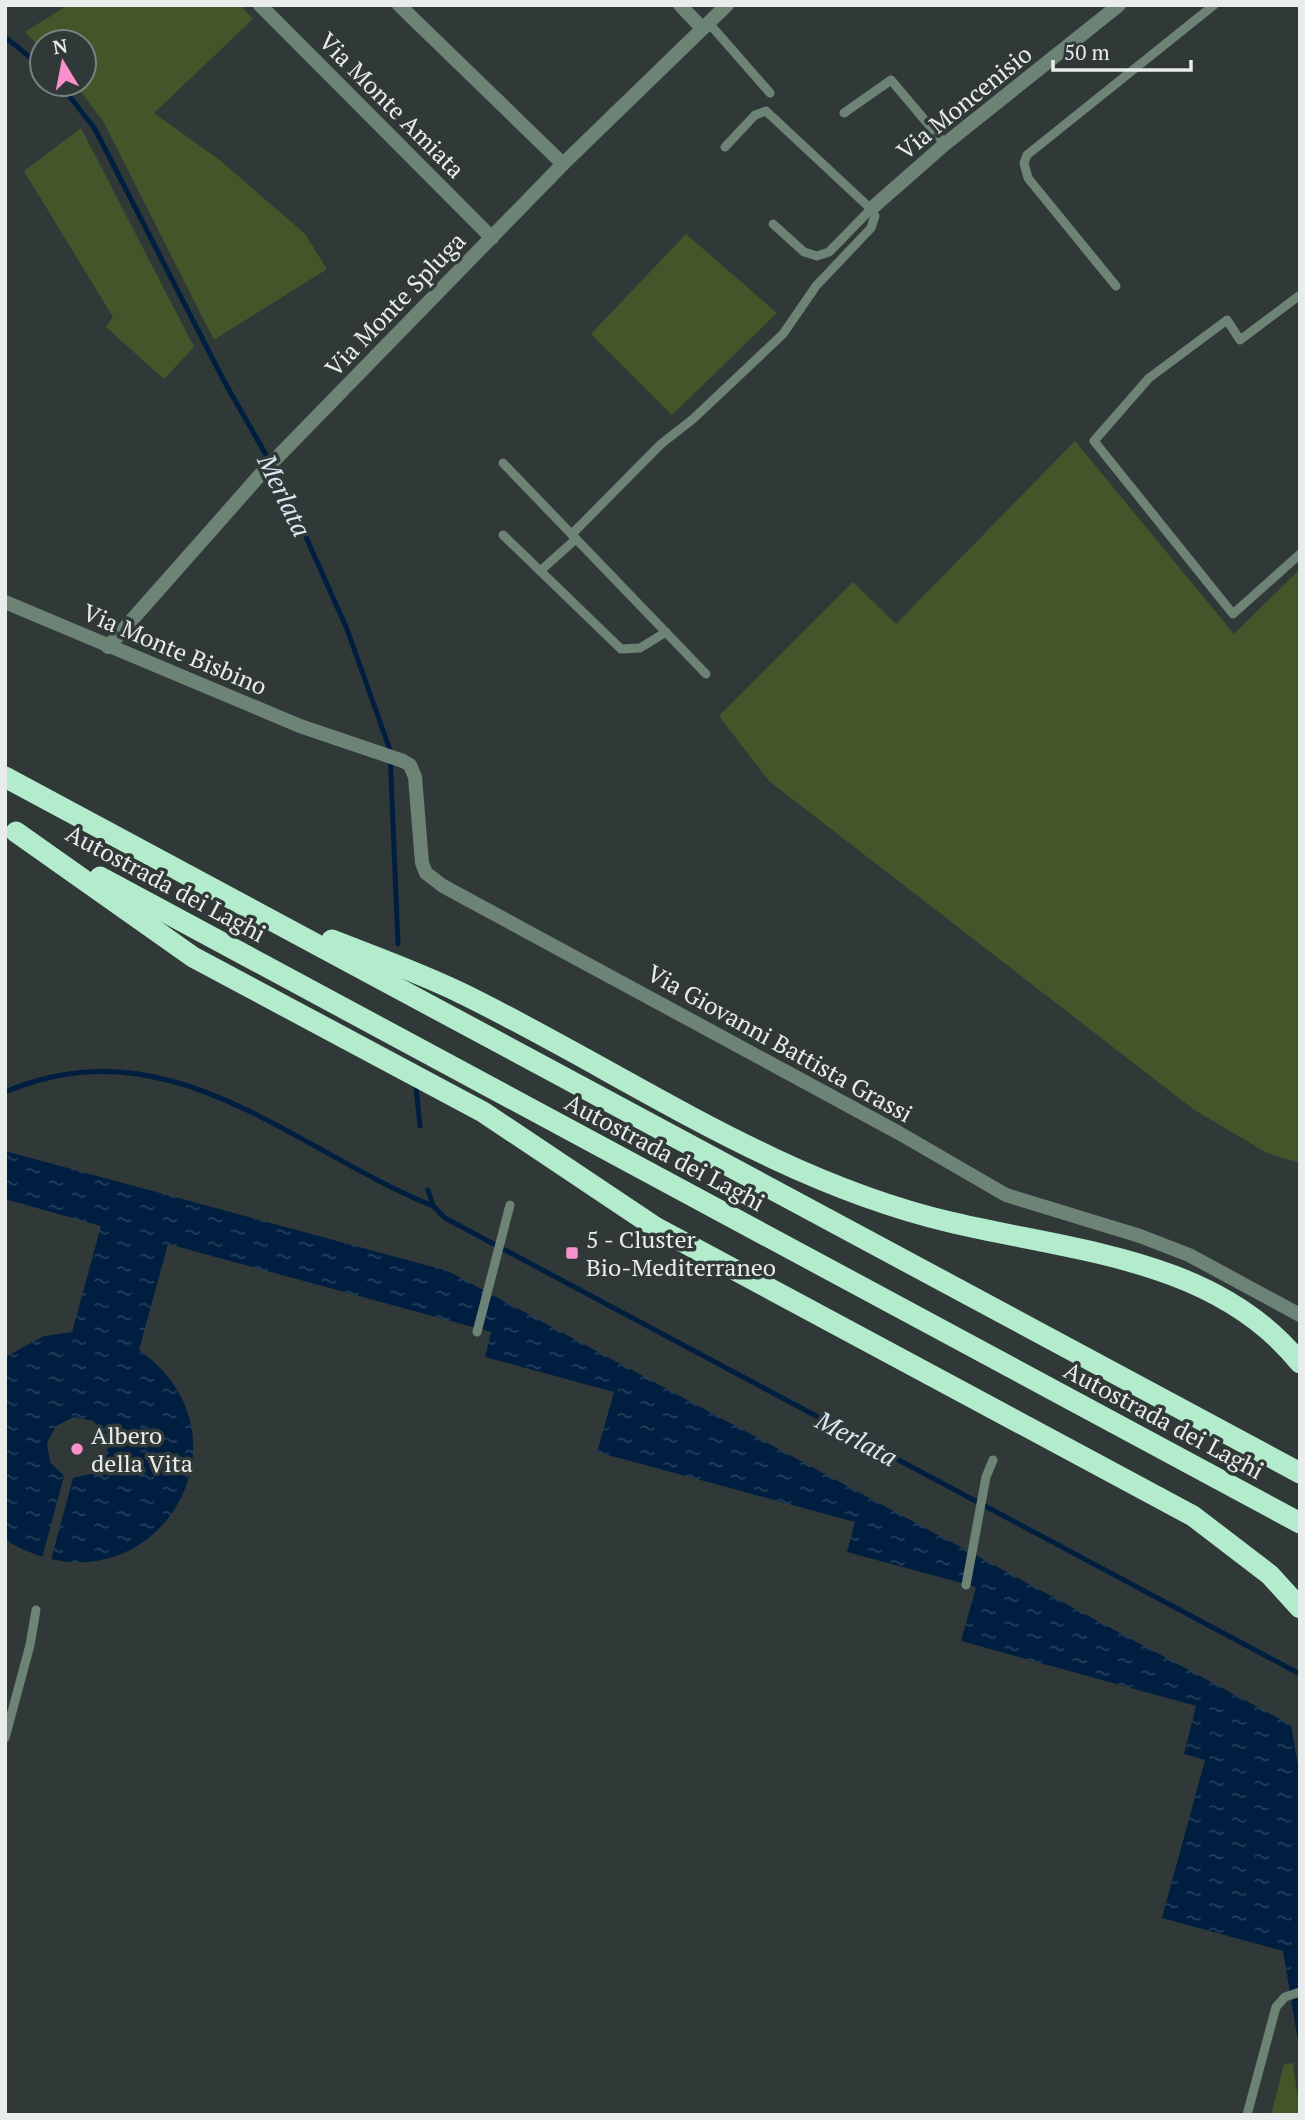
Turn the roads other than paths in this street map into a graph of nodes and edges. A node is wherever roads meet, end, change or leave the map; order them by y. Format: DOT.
graph roads {
  1 [pos="260,5"];
  2 [pos="399,5"];
  3 [pos="680,5"];
  4 [pos="727,5"];
  5 [pos="1119,5"];
  6 [pos="1214,5"];
  7 [pos="704,24"];
  8 [pos="770,93"];
  9 [pos="844,113"];
  10 [pos="945,144"];
  11 [pos="725,146"];
  12 [pos="563,164"];
  13 [pos="871,209"];
  14 [pos="774,224"];
  15 [pos="492,237"];
  16 [pos="1116,286"];
  17 [pos="1300,295"];
  18 [pos="503,463"];
  19 [pos="503,535"];
  20 [pos="574,537"];
  21 [pos="1300,554"];
  22 [pos="540,571"];
  23 [pos="5,602"];
  24 [pos="666,632"];
  25 [pos="108,647"];
  26 [pos="706,674"];
  27 [pos="328,736"];
  28 [pos="5,777"];
  29 [pos="11,829"];
  30 [pos="224,895"];
  31 [pos="510,1205"];
  32 [pos="1300,1315"];
  33 [pos="477,1332"];
  34 [pos="1300,1363"];
  35 [pos="993,1460"];
  36 [pos="1300,1473"];
  37 [pos="1300,1523"];
  38 [pos="966,1585"];
  39 [pos="1300,1608"];
  40 [pos="36,1610"];
  41 [pos="5,1738"];
  42 [pos="1300,1992"];
  43 [pos="1247,2115"];
  1 -- 15 [label="street, Via Monte Amiata"];
  2 -- 12 [label="street"];
  3 -- 7 [label="street"];
  4 -- 7 [label="street, Via Monte Spluga"];
  5 -- 10 [label="street, Via Moncenisio"];
  6 -- 16 [label="lane"];
  7 -- 8 [label="lane"];
  7 -- 12 [label="street, Via Monte Spluga"];
  9 -- 10 [label="lane"];
  10 -- 13 [label="street, Via Moncenisio"];
  11 -- 13 [label="lane"];
  12 -- 15 [label="street, Via Monte Spluga"];
  13 -- 14 [label="lane"];
  13 -- 20 [label="lane"];
  15 -- 25 [label="street, Via Monte Spluga"];
  17 -- 21 [label="lane"];
  18 -- 20 [label="lane"];
  19 -- 22 [label="lane"];
  20 -- 22 [label="lane"];
  20 -- 24 [label="lane"];
  22 -- 24 [label="lane"];
  23 -- 25 [label="street, Via Monte Bisbino"];
  24 -- 26 [label="lane"];
  25 -- 27 [label="street, Via Monte Bisbino"];
  27 -- 32 [label="street, Via Giovanni Battista Grassi"];
  28 -- 30 [label="highway, Autostrada dei Laghi"];
  29 -- 37 [label="highway, Autostrada dei Laghi"];
  29 -- 39 [label="highway"];
  30 -- 34 [label="highway"];
  30 -- 36 [label="highway, Autostrada dei Laghi"];
  31 -- 33 [label="lane"];
  35 -- 38 [label="lane"];
  40 -- 41 [label="lane"];
  42 -- 43 [label="lane"];
}
